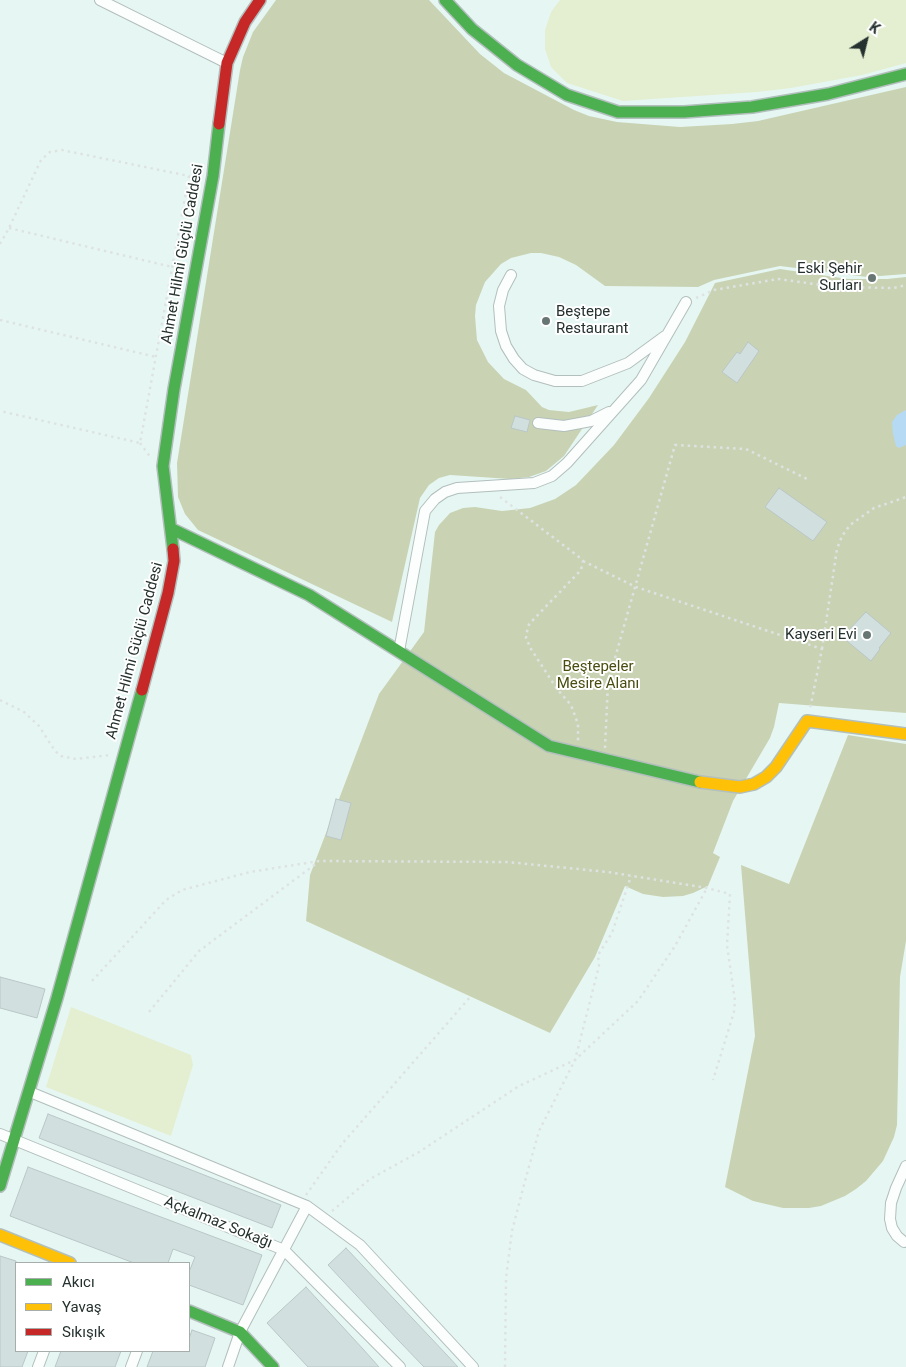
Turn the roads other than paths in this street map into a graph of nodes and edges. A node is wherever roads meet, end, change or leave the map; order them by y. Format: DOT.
graph roads {
  1 [pos="100,0"];
  2 [pos="260,0"];
  3 [pos="445,0"];
  4 [pos="227,63"];
  5 [pos="906,74"];
  6 [pos="511,275"];
  7 [pos="686,302"];
  8 [pos="668,334"];
  9 [pos="615,410"];
  10 [pos="538,423"];
  11 [pos="172,529"];
  12 [pos="398,651"];
  13 [pos="906,734"];
  14 [pos="30,1092"];
  15 [pos="0,1134"];
  16 [pos="15,1139"];
  17 [pos="906,1166"];
  18 [pos="0,1186"];
  19 [pos="304,1204"];
  20 [pos="0,1235"];
  21 [pos="904,1242"];
  22 [pos="284,1250"];
  23 [pos="68,1262"];
  24 [pos="190,1311"];
  25 [pos="240,1332"];
  26 [pos="44,1352"];
  27 [pos="137,1352"];
  28 [pos="38,1367"];
  29 [pos="131,1367"];
  30 [pos="228,1367"];
  31 [pos="273,1367"];
  32 [pos="400,1367"];
  33 [pos="473,1367"];
  1 -- 4 [label="street"];
  2 -- 4 [label="street, Ahmet Hilmi Güçlü Caddesi"];
  3 -- 5 [label="street"];
  4 -- 11 [label="street, Ahmet Hilmi Güçlü Caddesi"];
  6 -- 8 [label="street"];
  7 -- 8 [label="street"];
  8 -- 9 [label="street"];
  9 -- 10 [label="street"];
  9 -- 12 [label="street"];
  11 -- 12 [label="street"];
  11 -- 14 [label="street, Ahmet Hilmi Güçlü Caddesi"];
  12 -- 13 [label="street"];
  14 -- 16 [label="street, Ahmet Hilmi Güçlü Caddesi"];
  14 -- 19 [label="street"];
  15 -- 16 [label="street, Açkalmaz Sokağı"];
  16 -- 18 [label="street, Ahmet Hilmi Güçlü Caddesi"];
  16 -- 22 [label="street, Açkalmaz Sokağı"];
  17 -- 21 [label="street"];
  19 -- 22 [label="street"];
  19 -- 33 [label="street"];
  20 -- 23 [label="street"];
  22 -- 25 [label="street"];
  22 -- 32 [label="street, Açkalmaz Sokağı"];
  24 -- 25 [label="street"];
  25 -- 30 [label="street"];
  25 -- 31 [label="street"];
  26 -- 28 [label="street"];
  27 -- 29 [label="street"];
}
